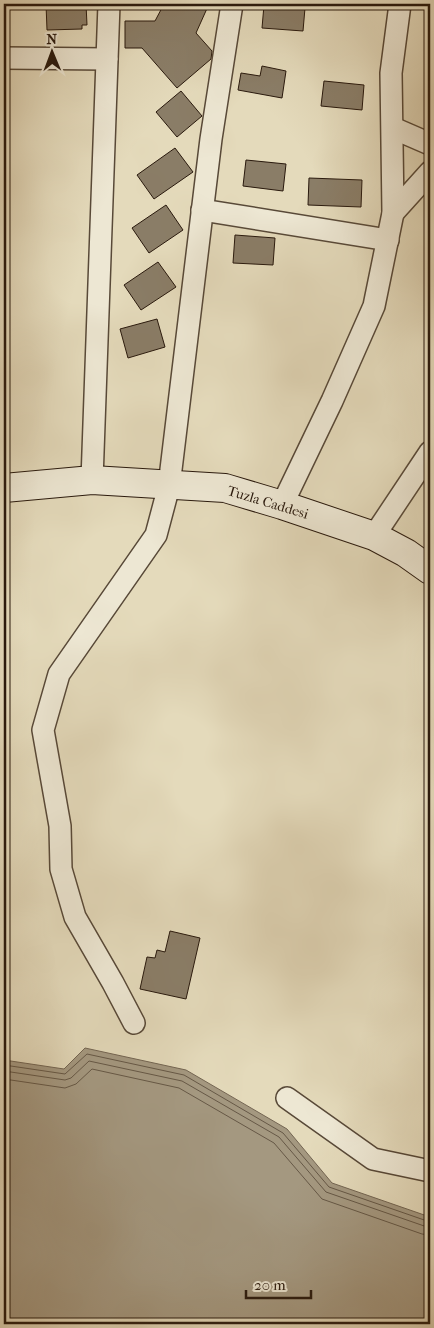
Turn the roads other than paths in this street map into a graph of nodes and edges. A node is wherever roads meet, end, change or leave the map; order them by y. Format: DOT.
graph roads {
  1 [pos="110,4"];
  2 [pos="232,4"];
  3 [pos="400,4"];
  4 [pos="4,58"];
  5 [pos="107,59"];
  6 [pos="393,128"];
  7 [pos="430,144"];
  8 [pos="430,172"];
  9 [pos="202,210"];
  10 [pos="393,213"];
  11 [pos="388,240"];
  12 [pos="430,452"];
  13 [pos="92,480"];
  14 [pos="169,486"];
  15 [pos="4,488"];
  16 [pos="282,505"];
  17 [pos="374,536"];
  18 [pos="430,570"];
  19 [pos="134,1023"];
  20 [pos="287,1098"];
  21 [pos="430,1171"];
  1 -- 5 [label="street"];
  2 -- 9 [label="street"];
  3 -- 6 [label="street"];
  4 -- 5 [label="street"];
  5 -- 13 [label="street"];
  6 -- 7 [label="street"];
  6 -- 10 [label="street"];
  8 -- 10 [label="street"];
  9 -- 11 [label="street"];
  9 -- 14 [label="street"];
  10 -- 11 [label="street"];
  11 -- 16 [label="street"];
  12 -- 17 [label="street"];
  13 -- 14 [label="main road, Tuzla Caddesi"];
  13 -- 15 [label="main road, Tuzla Caddesi"];
  14 -- 16 [label="main road, Tuzla Caddesi"];
  14 -- 19 [label="street"];
  16 -- 17 [label="main road, Tuzla Caddesi"];
  17 -- 18 [label="main road, Tuzla Caddesi"];
  20 -- 21 [label="street"];
}
